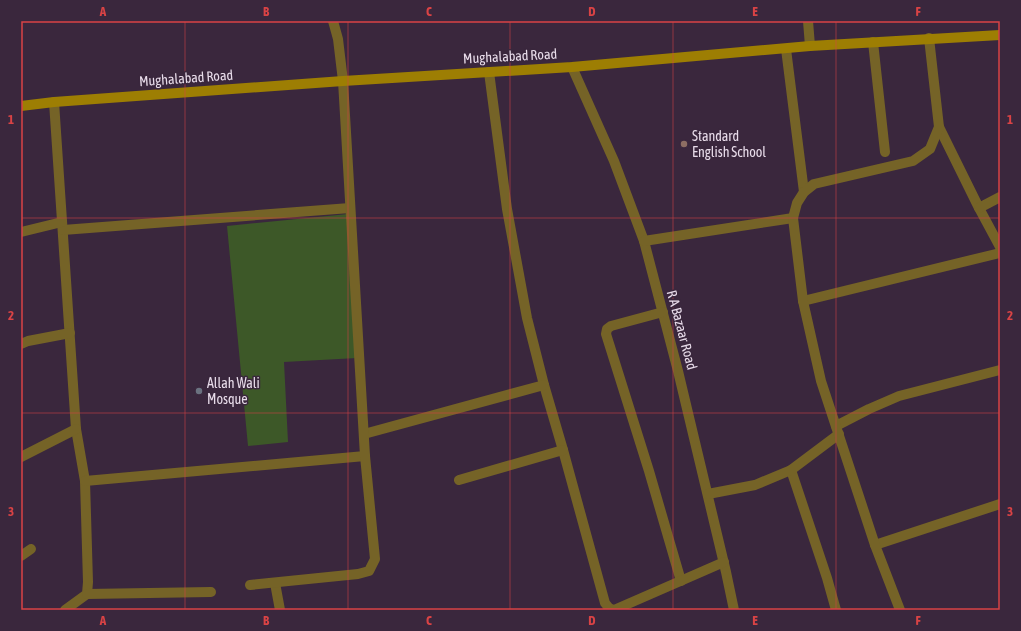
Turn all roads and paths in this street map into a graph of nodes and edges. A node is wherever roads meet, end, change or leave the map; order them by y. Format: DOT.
graph roads {
  1 [pos="333,21"];
  2 [pos="808,21"];
  3 [pos="1000,34"];
  4 [pos="929,38"];
  5 [pos="873,42"];
  6 [pos="810,46"];
  7 [pos="786,49"];
  8 [pos="572,67"];
  9 [pos="489,72"];
  10 [pos="343,80"];
  11 [pos="54,102"];
  12 [pos="21,106"];
  13 [pos="939,127"];
  14 [pos="885,152"];
  15 [pos="804,192"];
  16 [pos="1000,197"];
  17 [pos="350,208"];
  18 [pos="979,208"];
  19 [pos="793,218"];
  20 [pos="63,226"];
  21 [pos="21,232"];
  22 [pos="644,241"];
  23 [pos="1000,247"];
  24 [pos="1000,254"];
  25 [pos="803,301"];
  26 [pos="663,312"];
  27 [pos="70,333"];
  28 [pos="21,344"];
  29 [pos="1000,370"];
  30 [pos="544,385"];
  31 [pos="76,429"];
  32 [pos="837,430"];
  33 [pos="364,434"];
  34 [pos="563,450"];
  35 [pos="365,456"];
  36 [pos="21,458"];
  37 [pos="791,470"];
  38 [pos="459,480"];
  39 [pos="85,481"];
  40 [pos="708,494"];
  41 [pos="1000,504"];
  42 [pos="875,545"];
  43 [pos="31,550"];
  44 [pos="21,556"];
  45 [pos="724,562"];
  46 [pos="681,581"];
  47 [pos="275,583"];
  48 [pos="250,585"];
  49 [pos="211,592"];
  50 [pos="87,594"];
  51 [pos="65,610"];
  52 [pos="280,610"];
  53 [pos="614,610"];
  54 [pos="734,610"];
  55 [pos="836,610"];
  56 [pos="900,610"];
  1 -- 10 [label="street"];
  2 -- 6 [label="street"];
  3 -- 4 [label="street, Mughalabad Road"];
  4 -- 5 [label="street, Mughalabad Road"];
  4 -- 13 [label="street"];
  5 -- 6 [label="street, Mughalabad Road"];
  5 -- 14 [label="street"];
  6 -- 7 [label="street, Mughalabad Road"];
  7 -- 8 [label="street, Mughalabad Road"];
  7 -- 15 [label="street"];
  8 -- 9 [label="street, Mughalabad Road"];
  8 -- 22 [label="street, R A Bazaar Road"];
  9 -- 10 [label="street, Mughalabad Road"];
  9 -- 30 [label="street"];
  10 -- 11 [label="street, Mughalabad Road"];
  10 -- 17 [label="street"];
  11 -- 12 [label="street, Mughalabad Road"];
  11 -- 20 [label="street"];
  13 -- 15 [label="street"];
  13 -- 18 [label="street"];
  15 -- 19 [label="street"];
  16 -- 18 [label="street"];
  17 -- 20 [label="street"];
  17 -- 33 [label="street"];
  18 -- 23 [label="street"];
  19 -- 22 [label="street"];
  19 -- 25 [label="street"];
  20 -- 21 [label="street"];
  20 -- 27 [label="street"];
  22 -- 26 [label="street, R A Bazaar Road"];
  24 -- 25 [label="street"];
  25 -- 32 [label="street"];
  26 -- 40 [label="street, R A Bazaar Road"];
  26 -- 46 [label="street"];
  27 -- 28 [label="street"];
  27 -- 31 [label="street"];
  29 -- 32 [label="street"];
  30 -- 33 [label="street"];
  30 -- 34 [label="street"];
  31 -- 36 [label="street"];
  31 -- 39 [label="street"];
  32 -- 37 [label="street"];
  32 -- 42 [label="street"];
  33 -- 35 [label="street"];
  34 -- 38 [label="street"];
  34 -- 53 [label="street"];
  35 -- 39 [label="street"];
  35 -- 47 [label="street"];
  37 -- 40 [label="street"];
  37 -- 55 [label="street"];
  39 -- 50 [label="street"];
  40 -- 45 [label="street, R A Bazaar Road"];
  41 -- 42 [label="street"];
  42 -- 56 [label="street"];
  43 -- 44 [label="street"];
  45 -- 46 [label="street"];
  45 -- 54 [label="street, R A Bazaar Road"];
  46 -- 53 [label="street"];
  47 -- 48 [label="street"];
  47 -- 52 [label="street"];
  49 -- 50 [label="street"];
  50 -- 51 [label="street"];
}
